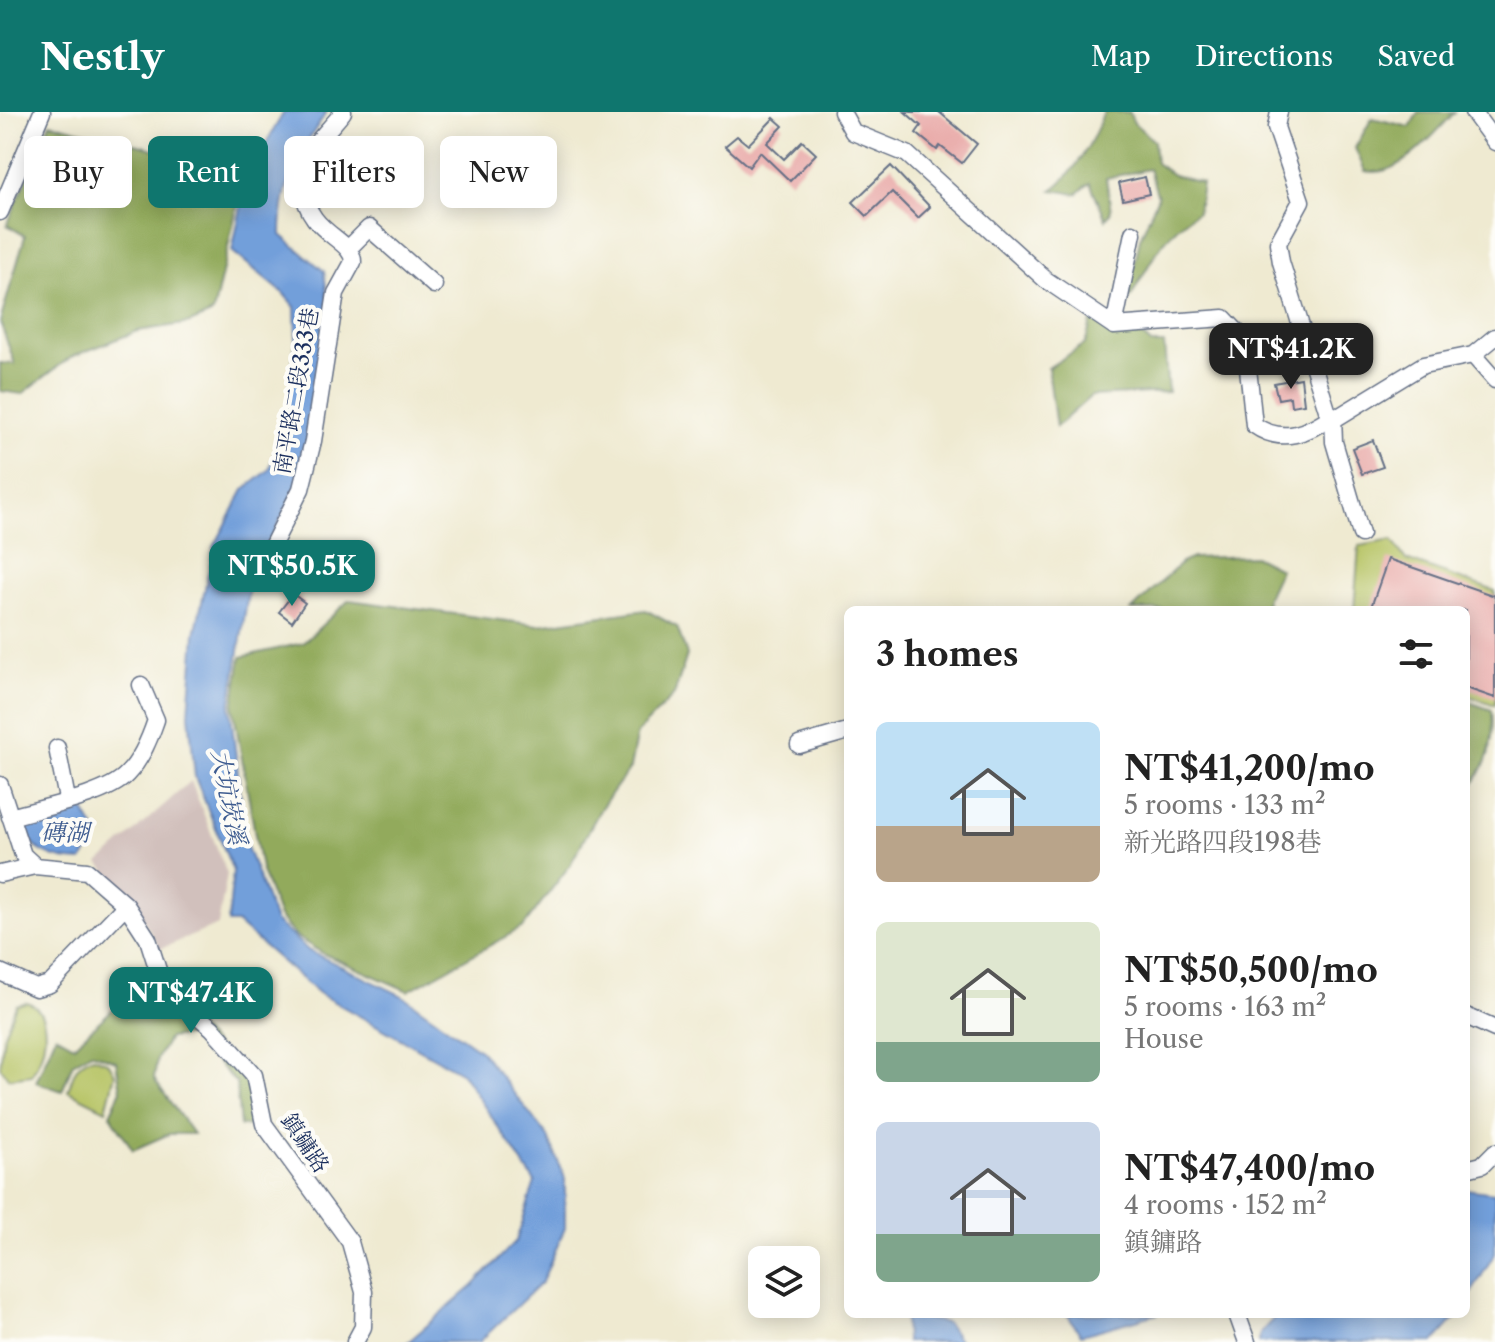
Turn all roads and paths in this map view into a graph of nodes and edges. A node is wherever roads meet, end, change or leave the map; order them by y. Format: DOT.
graph roads {
  1 [pos="42,112"];
  2 [pos="343,112"];
  3 [pos="842,112"];
  4 [pos="1279,112"];
  5 [pos="1473,112"];
  6 [pos="1495,142"];
  7 [pos="0,212"];
  8 [pos="1133,233"];
  9 [pos="349,248"];
  10 [pos="434,285"];
  11 [pos="1114,326"];
  12 [pos="1495,337"];
  13 [pos="1473,355"];
  14 [pos="1495,380"];
  15 [pos="1333,415"];
  16 [pos="1361,534"];
  17 [pos="274,581"];
  18 [pos="141,685"];
  19 [pos="844,732"];
  20 [pos="799,745"];
  21 [pos="57,748"];
  22 [pos="0,785"];
  23 [pos="67,799"];
  24 [pos="10,817"];
  25 [pos="35,866"];
  26 [pos="0,874"];
  27 [pos="126,905"];
  28 [pos="0,972"];
  29 [pos="1470,1018"];
  30 [pos="1495,1029"];
  31 [pos="1495,1152"];
  32 [pos="1470,1168"];
  33 [pos="1243,1318"];
  34 [pos="355,1342"];
  35 [pos="1247,1342"];
  1 -- 7 [label="street"];
  2 -- 9 [label="street"];
  3 -- 11 [label="street"];
  4 -- 15 [label="street"];
  5 -- 6 [label="street"];
  8 -- 11 [label="street"];
  9 -- 10 [label="street"];
  9 -- 17 [label="street, 南平路二段333巷"];
  11 -- 15 [label="street"];
  12 -- 13 [label="street"];
  13 -- 14 [label="street"];
  13 -- 15 [label="street"];
  15 -- 16 [label="street"];
  18 -- 23 [label="street"];
  19 -- 20 [label="street"];
  21 -- 23 [label="street"];
  22 -- 24 [label="street"];
  23 -- 24 [label="street"];
  24 -- 25 [label="street"];
  25 -- 26 [label="street, 鎮鏞路"];
  25 -- 27 [label="street, 鎮鏞路"];
  27 -- 28 [label="street"];
  27 -- 34 [label="street, 鎮鏞路"];
  29 -- 30 [label="street"];
  31 -- 32 [label="street"];
  33 -- 35 [label="street"];
}
